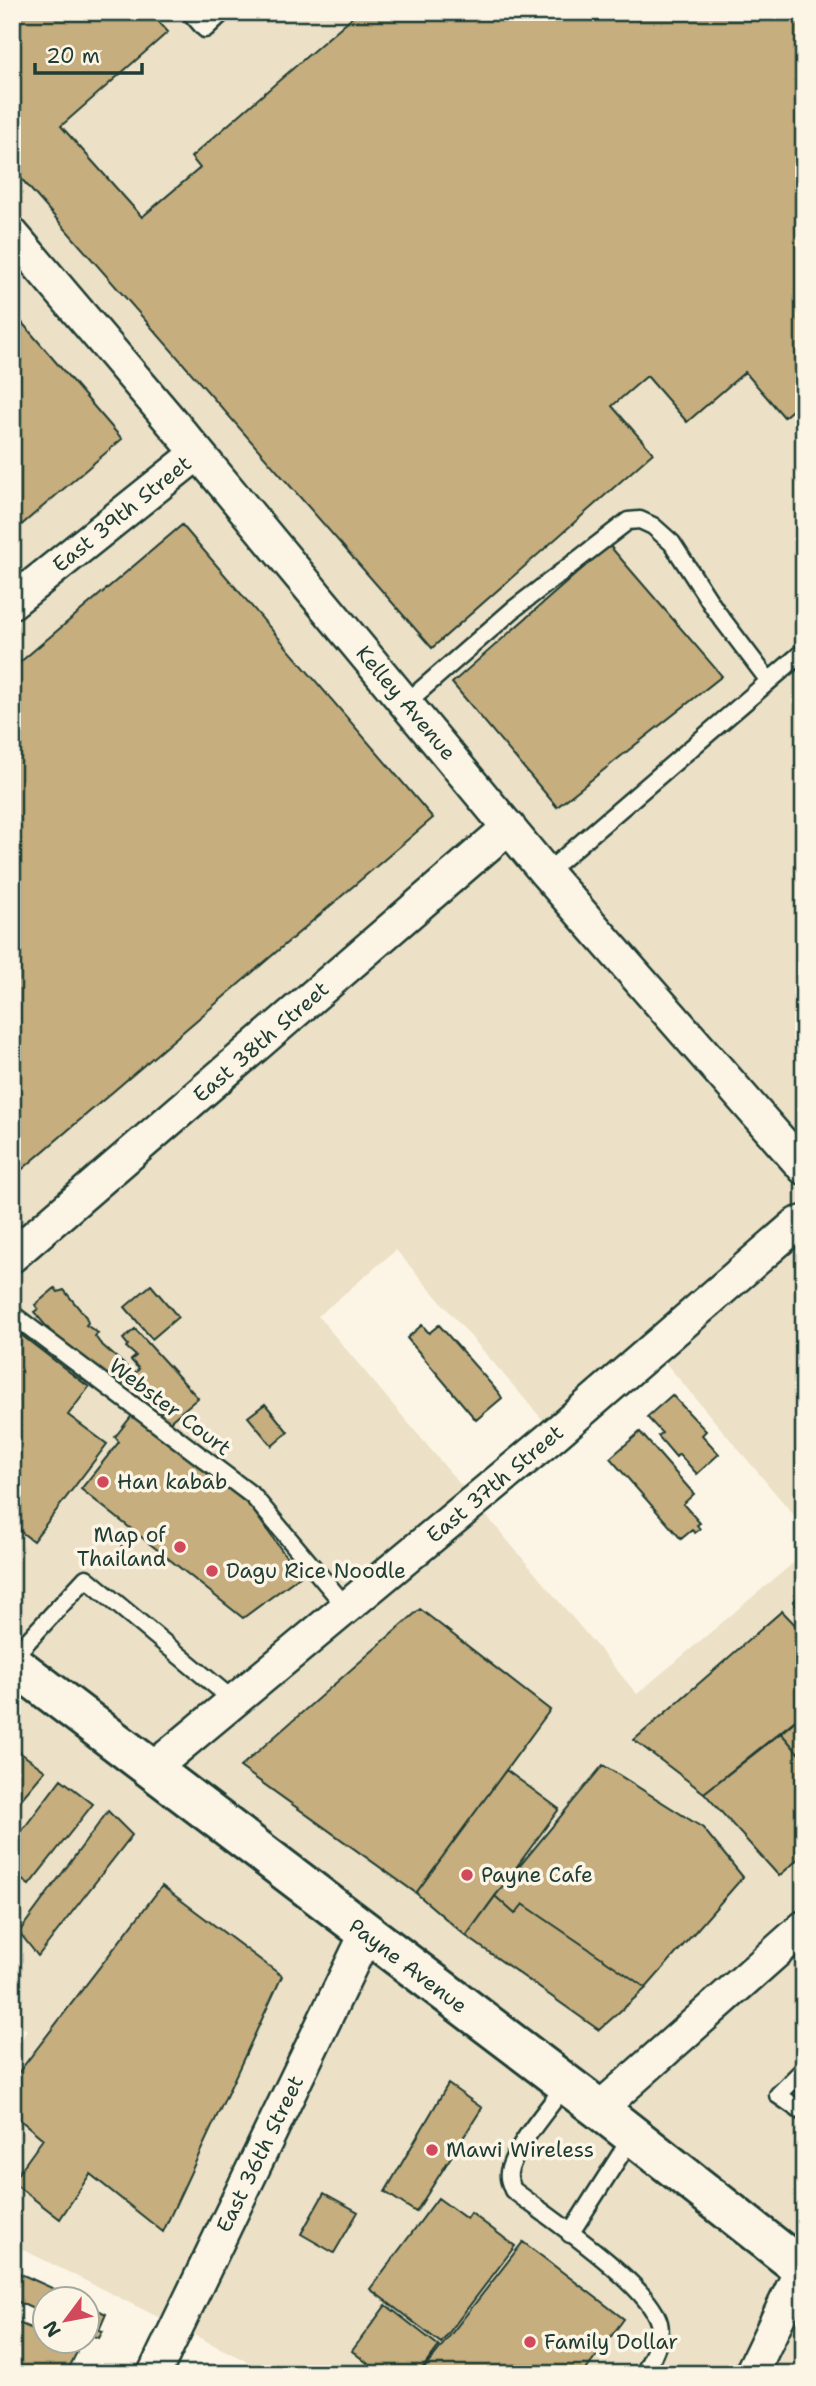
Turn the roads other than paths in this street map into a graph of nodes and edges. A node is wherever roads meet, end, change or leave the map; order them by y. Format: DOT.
graph roads {
  1 [pos="190,12"];
  2 [pos="223,12"];
  3 [pos="12,234"];
  4 [pos="198,453"];
  5 [pos="12,602"];
  6 [pos="804,651"];
  7 [pos="769,681"];
  8 [pos="406,703"];
  9 [pos="509,827"];
  10 [pos="546,873"];
  11 [pos="804,1168"];
  12 [pos="804,1222"];
  13 [pos="12,1256"];
  14 [pos="12,1314"];
  15 [pos="347,1608"];
  16 [pos="12,1661"];
  17 [pos="234,1701"];
  18 [pos="151,1770"];
  19 [pos="804,1927"];
  20 [pos="366,1934"];
  21 [pos="804,2069"];
  22 [pos="566,2084"];
  23 [pos="599,2109"];
  24 [pos="804,2113"];
  25 [pos="633,2135"];
  26 [pos="570,2234"];
  27 [pos="803,2269"];
  28 [pos="154,2374"];
  29 [pos="644,2374"];
  30 [pos="751,2374"];
  1 -- 2 [label="lane"];
  3 -- 4 [label="street, Kelley Avenue"];
  4 -- 5 [label="street, East 39th Street"];
  4 -- 8 [label="street, Kelley Avenue"];
  6 -- 7 [label="lane"];
  7 -- 8 [label="lane"];
  7 -- 10 [label="lane"];
  8 -- 9 [label="street, Kelley Avenue"];
  9 -- 10 [label="street, Kelley Avenue"];
  9 -- 13 [label="street, East 38th Street"];
  10 -- 11 [label="street, Kelley Avenue"];
  12 -- 15 [label="street, East 37th Street"];
  14 -- 15 [label="lane, Webster Court"];
  15 -- 17 [label="street, East 37th Street"];
  16 -- 17 [label="lane"];
  16 -- 18 [label="street, Payne Avenue"];
  17 -- 18 [label="street, East 37th Street"];
  18 -- 20 [label="street, Payne Avenue"];
  19 -- 23 [label="street"];
  20 -- 22 [label="street, Payne Avenue"];
  20 -- 28 [label="street, East 36th Street"];
  21 -- 24 [label="lane"];
  22 -- 23 [label="street, Payne Avenue"];
  22 -- 26 [label="lane"];
  23 -- 25 [label="street, Payne Avenue"];
  25 -- 26 [label="lane"];
  25 -- 27 [label="street, Payne Avenue"];
  26 -- 29 [label="lane"];
  27 -- 30 [label="street"];
}
